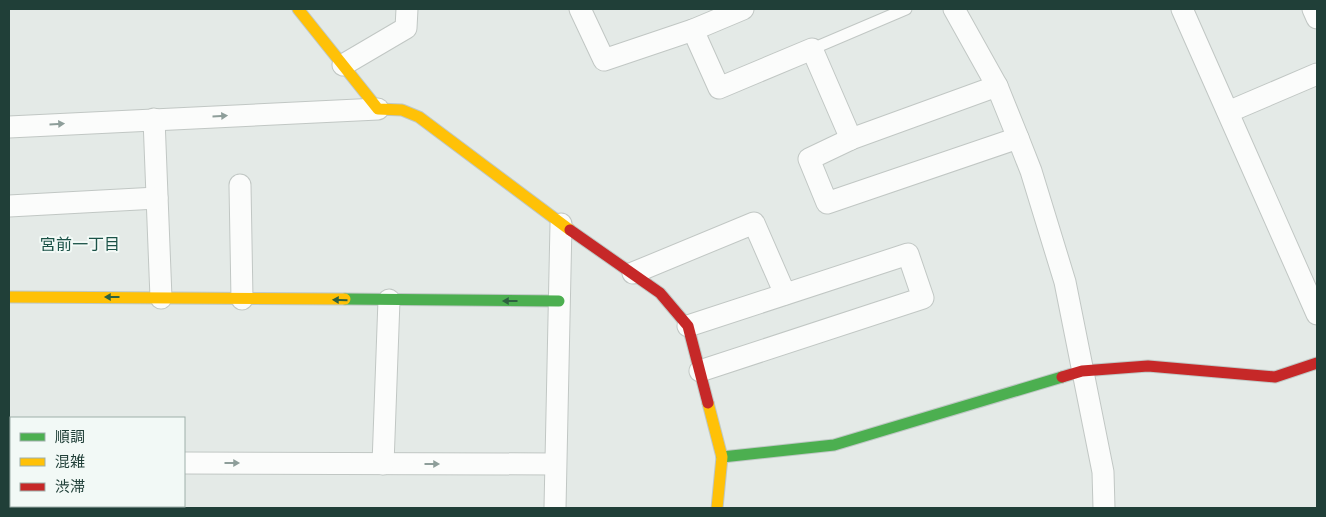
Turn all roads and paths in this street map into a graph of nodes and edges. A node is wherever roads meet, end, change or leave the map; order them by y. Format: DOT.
graph roads {
  1 [pos="298,9"];
  2 [pos="407,9"];
  3 [pos="580,9"];
  4 [pos="743,9"];
  5 [pos="906,9"];
  6 [pos="954,9"];
  7 [pos="1182,9"];
  8 [pos="1312,9"];
  9 [pos="1317,18"];
  10 [pos="693,30"];
  11 [pos="812,49"];
  12 [pos="343,65"];
  13 [pos="1317,74"];
  14 [pos="997,86"];
  15 [pos="378,109"];
  16 [pos="1228,112"];
  17 [pos="154,119"];
  18 [pos="9,126"];
  19 [pos="1018,138"];
  20 [pos="851,139"];
  21 [pos="240,185"];
  22 [pos="157,198"];
  23 [pos="9,206"];
  24 [pos="561,224"];
  25 [pos="633,273"];
  26 [pos="785,294"];
  27 [pos="9,297"];
  28 [pos="161,298"];
  29 [pos="242,299"];
  30 [pos="389,300"];
  31 [pos="559,301"];
  32 [pos="1317,314"];
  33 [pos="688,326"];
  34 [pos="1317,363"];
  35 [pos="1082,370"];
  36 [pos="700,371"];
  37 [pos="722,458"];
  38 [pos="185,463"];
  39 [pos="383,464"];
  40 [pos="555,464"];
  41 [pos="555,508"];
  42 [pos="717,508"];
  43 [pos="1104,508"];
  1 -- 12 [label="street"];
  2 -- 12 [label="street"];
  3 -- 10 [label="street"];
  4 -- 10 [label="street"];
  5 -- 11 [label="lane"];
  6 -- 14 [label="street"];
  7 -- 16 [label="street"];
  8 -- 9 [label="street"];
  10 -- 11 [label="street"];
  11 -- 20 [label="street"];
  12 -- 15 [label="street"];
  13 -- 16 [label="street"];
  14 -- 19 [label="street"];
  14 -- 20 [label="street"];
  17 -- 15 [label="street, one-way"];
  15 -- 24 [label="street"];
  16 -- 32 [label="street"];
  18 -- 17 [label="street, one-way"];
  17 -- 22 [label="street"];
  19 -- 20 [label="street"];
  19 -- 35 [label="street"];
  21 -- 29 [label="street"];
  22 -- 23 [label="street"];
  22 -- 28 [label="street"];
  24 -- 25 [label="street"];
  24 -- 31 [label="street"];
  25 -- 26 [label="street"];
  25 -- 33 [label="street"];
  26 -- 33 [label="street"];
  26 -- 36 [label="street"];
  28 -- 27 [label="street, one-way"];
  28 -- 29 [label="street"];
  30 -- 29 [label="street, one-way"];
  31 -- 30 [label="street, one-way"];
  30 -- 39 [label="street"];
  31 -- 40 [label="street"];
  33 -- 36 [label="street"];
  34 -- 35 [label="street"];
  35 -- 37 [label="street"];
  35 -- 43 [label="street"];
  36 -- 37 [label="street"];
  37 -- 42 [label="street"];
  38 -- 39 [label="street, one-way"];
  39 -- 40 [label="street, one-way"];
  40 -- 41 [label="street"];
}
